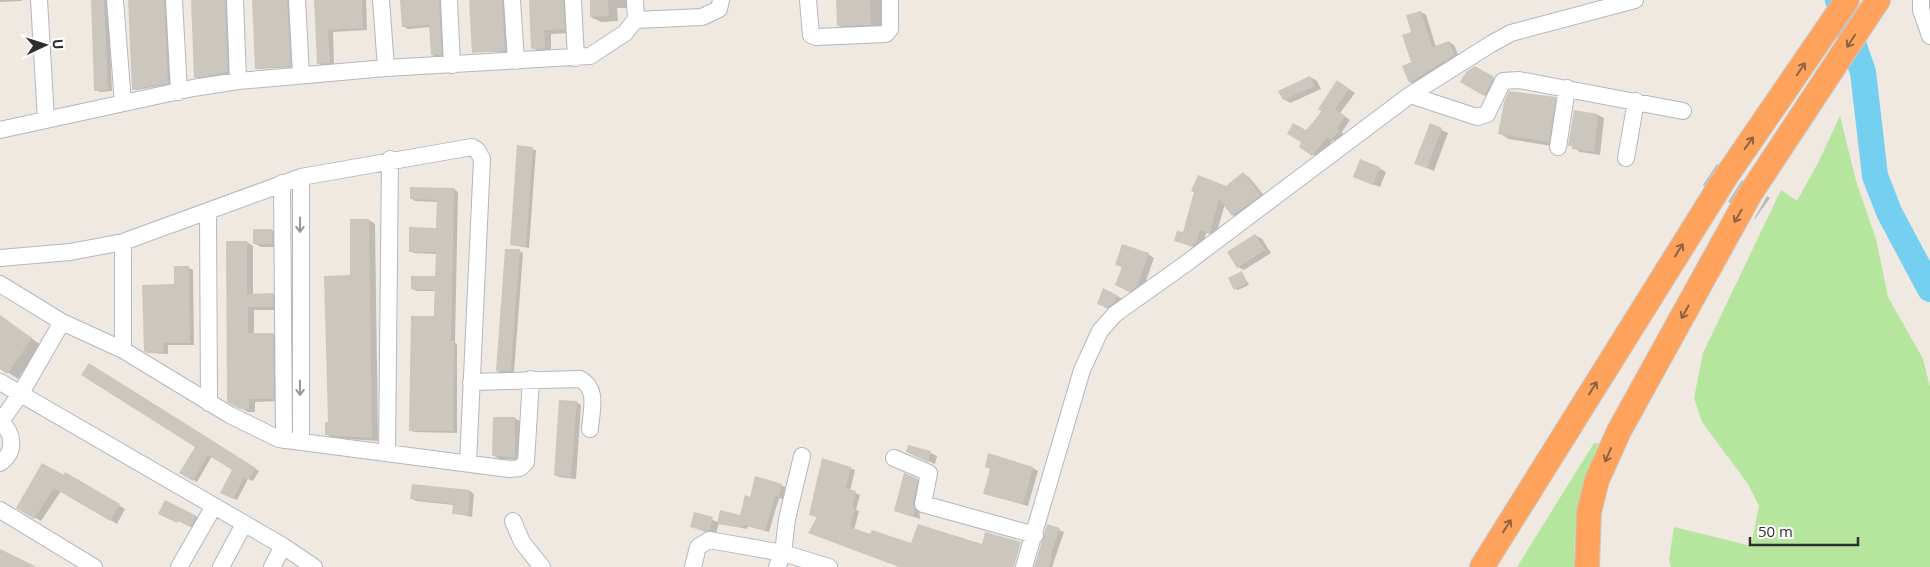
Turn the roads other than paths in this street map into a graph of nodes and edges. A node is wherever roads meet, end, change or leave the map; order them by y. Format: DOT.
graph roads {
  1 [pos="39,0"];
  2 [pos="116,0"];
  3 [pos="174,0"];
  4 [pos="235,0"];
  5 [pos="297,0"];
  6 [pos="381,0"];
  7 [pos="449,0"];
  8 [pos="512,0"];
  9 [pos="573,0"];
  10 [pos="635,0"];
  11 [pos="721,0"];
  12 [pos="808,0"];
  13 [pos="890,0"];
  14 [pos="1635,0"];
  15 [pos="1847,0"];
  16 [pos="1878,0"];
  17 [pos="1921,0"];
  18 [pos="636,20"];
  19 [pos="1930,36"];
  20 [pos="576,58"];
  21 [pos="516,61"];
  22 [pos="452,65"];
  23 [pos="386,68"];
  24 [pos="301,75"];
  25 [pos="238,81"];
  26 [pos="1567,88"];
  27 [pos="179,92"];
  28 [pos="1410,95"];
  29 [pos="1636,101"];
  30 [pos="123,104"];
  31 [pos="1683,111"];
  32 [pos="46,120"];
  33 [pos="0,130"];
  34 [pos="1558,147"];
  35 [pos="1626,158"];
  36 [pos="390,159"];
  37 [pos="301,176"];
  38 [pos="282,183"];
  39 [pos="208,211"];
  40 [pos="123,242"];
  41 [pos="0,258"];
  42 [pos="0,284"];
  43 [pos="291,304"];
  44 [pos="62,322"];
  45 [pos="123,350"];
  46 [pos="531,379"];
  47 [pos="0,382"];
  48 [pos="471,382"];
  49 [pos="21,393"];
  50 [pos="210,403"];
  51 [pos="0,421"];
  52 [pos="590,429"];
  53 [pos="284,440"];
  54 [pos="301,442"];
  55 [pos="387,452"];
  56 [pos="802,456"];
  57 [pos="894,458"];
  58 [pos="0,463"];
  59 [pos="468,464"];
  60 [pos="214,506"];
  61 [pos="0,510"];
  62 [pos="513,521"];
  63 [pos="244,524"];
  64 [pos="1034,535"];
  65 [pos="283,546"];
  66 [pos="780,560"];
  67 [pos="94,567"];
  68 [pos="179,567"];
  69 [pos="221,567"];
  70 [pos="272,567"];
  71 [pos="314,567"];
  72 [pos="542,567"];
  73 [pos="693,567"];
  74 [pos="829,567"];
  75 [pos="1024,567"];
  76 [pos="1482,567"];
  77 [pos="1587,567"];
  1 -- 32 [label="street"];
  2 -- 30 [label="street"];
  3 -- 27 [label="street"];
  4 -- 25 [label="street"];
  5 -- 24 [label="street"];
  6 -- 23 [label="street"];
  7 -- 22 [label="street"];
  8 -- 21 [label="street"];
  9 -- 20 [label="street"];
  10 -- 18 [label="street"];
  11 -- 18 [label="street"];
  12 -- 13 [label="street"];
  14 -- 28 [label="street"];
  76 -- 15 [label="highway, one-way"];
  16 -- 77 [label="highway, one-way"];
  17 -- 19 [label="street"];
  18 -- 20 [label="street"];
  20 -- 21 [label="street"];
  21 -- 22 [label="street"];
  22 -- 23 [label="street"];
  23 -- 24 [label="street"];
  24 -- 25 [label="street"];
  25 -- 27 [label="street"];
  26 -- 28 [label="street"];
  26 -- 29 [label="street"];
  26 -- 34 [label="street"];
  27 -- 30 [label="street"];
  28 -- 64 [label="street"];
  29 -- 31 [label="street"];
  29 -- 35 [label="street"];
  30 -- 32 [label="street"];
  32 -- 33 [label="street"];
  36 -- 37 [label="street"];
  36 -- 48 [label="street"];
  36 -- 55 [label="street"];
  37 -- 38 [label="street"];
  37 -- 43 [label="street, one-way"];
  38 -- 39 [label="street"];
  38 -- 43 [label="street"];
  39 -- 40 [label="street"];
  39 -- 50 [label="street"];
  40 -- 41 [label="street"];
  40 -- 45 [label="street"];
  42 -- 44 [label="street"];
  43 -- 53 [label="street"];
  43 -- 54 [label="street, one-way"];
  44 -- 45 [label="street"];
  44 -- 49 [label="street"];
  45 -- 50 [label="street"];
  46 -- 48 [label="street"];
  46 -- 52 [label="street"];
  46 -- 59 [label="street"];
  47 -- 49 [label="street"];
  48 -- 59 [label="street"];
  49 -- 51 [label="street"];
  49 -- 60 [label="street"];
  50 -- 53 [label="street"];
  51 -- 58 [label="street"];
  53 -- 54 [label="street"];
  54 -- 55 [label="street"];
  55 -- 59 [label="street"];
  56 -- 66 [label="street"];
  57 -- 64 [label="street"];
  60 -- 63 [label="street"];
  60 -- 68 [label="street"];
  61 -- 67 [label="street"];
  62 -- 72 [label="street"];
  63 -- 65 [label="street"];
  63 -- 69 [label="street"];
  64 -- 75 [label="street"];
  65 -- 70 [label="street"];
  65 -- 71 [label="street"];
  66 -- 73 [label="street"];
  66 -- 74 [label="street"];
}
